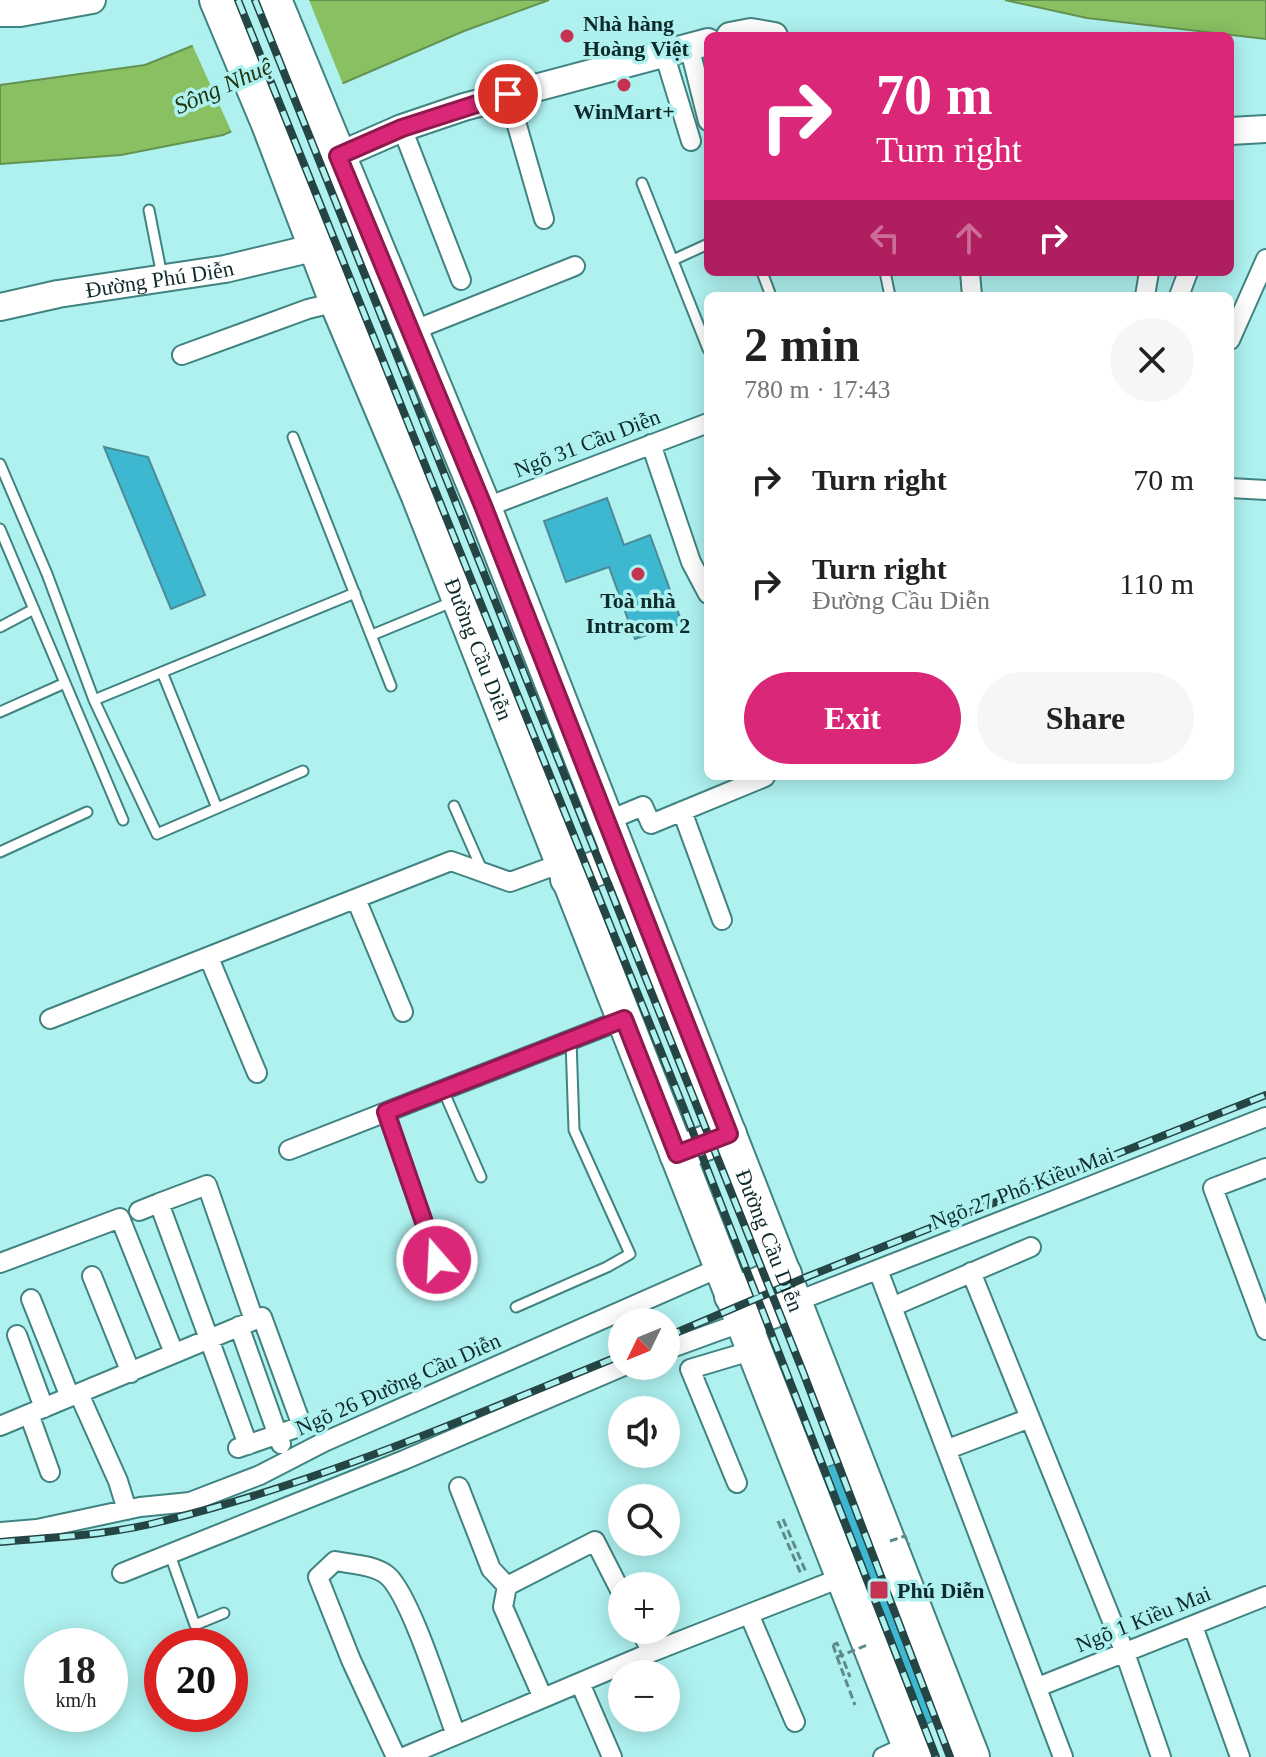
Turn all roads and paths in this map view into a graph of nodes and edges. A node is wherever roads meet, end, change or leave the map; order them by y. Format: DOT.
graph roads {
  1 [pos="92,0"];
  2 [pos="274,0"];
  3 [pos="220,7"];
  4 [pos="0,13"];
  5 [pos="687,47"];
  6 [pos="508,94"];
  7 [pos="704,107"];
  8 [pos="402,128"];
  9 [pos="1266,129"];
  10 [pos="1234,131"];
  11 [pos="691,141"];
  12 [pos="338,156"];
  13 [pos="642,183"];
  14 [pos="149,210"];
  15 [pos="544,219"];
  16 [pos="704,246"];
  17 [pos="317,247"];
  18 [pos="1266,259"];
  19 [pos="673,260"];
  20 [pos="575,266"];
  21 [pos="162,280"];
  22 [pos="461,280"];
  23 [pos="337,302"];
  24 [pos="0,307"];
  25 [pos="412,331"];
  26 [pos="1234,331"];
  27 [pos="704,339"];
  28 [pos="182,355"];
  29 [pos="704,424"];
  30 [pos="293,437"];
  31 [pos="651,444"];
  32 [pos="0,464"];
  33 [pos="1234,487"];
  34 [pos="1266,490"];
  35 [pos="484,508"];
  36 [pos="0,529"];
  37 [pos="704,586"];
  38 [pos="355,593"];
  39 [pos="459,599"];
  40 [pos="34,609"];
  41 [pos="0,627"];
  42 [pos="372,635"];
  43 [pos="162,672"];
  44 [pos="65,683"];
  45 [pos="391,686"];
  46 [pos="94,700"];
  47 [pos="0,712"];
  48 [pos="303,771"];
  49 [pos="758,780"];
  50 [pos="454,806"];
  51 [pos="217,808"];
  52 [pos="682,811"];
  53 [pos="87,812"];
  54 [pos="123,820"];
  55 [pos="607,821"];
  56 [pos="0,852"];
  57 [pos="621,859"];
  58 [pos="565,871"];
  59 [pos="483,872"];
  60 [pos="356,899"];
  61 [pos="722,920"];
  62 [pos="209,958"];
  63 [pos="403,1012"];
  64 [pos="50,1019"];
  65 [pos="624,1019"];
  66 [pos="571,1040"];
  67 [pos="257,1073"];
  68 [pos="443,1090"];
  69 [pos="386,1112"];
  70 [pos="1266,1117"];
  71 [pos="729,1134"];
  72 [pos="289,1150"];
  73 [pos="677,1154"];
  74 [pos="1266,1168"];
  75 [pos="481,1177"];
  76 [pos="159,1203"];
  77 [pos="139,1211"];
  78 [pos="1031,1247"];
  79 [pos="437,1260"];
  80 [pos="0,1263"];
  81 [pos="878,1270"];
  82 [pos="971,1272"];
  83 [pos="92,1276"];
  84 [pos="790,1288"];
  85 [pos="31,1299"];
  86 [pos="894,1306"];
  87 [pos="516,1307"];
  88 [pos="737,1309"];
  89 [pos="246,1323"];
  90 [pos="1266,1330"];
  91 [pos="17,1335"];
  92 [pos="207,1339"];
  93 [pos="680,1342"];
  94 [pos="174,1353"];
  95 [pos="131,1373"];
  96 [pos="608,1373"];
  97 [pos="75,1395"];
  98 [pos="37,1411"];
  99 [pos="1030,1418"];
  100 [pos="1,1422"];
  101 [pos="278,1435"];
  102 [pos="948,1449"];
  103 [pos="287,1460"];
  104 [pos="50,1472"];
  105 [pos="737,1483"];
  106 [pos="459,1487"];
  107 [pos="127,1510"];
  108 [pos="783,1519"];
  109 [pos="778,1521"];
  110 [pos="0,1532"];
  111 [pos="890,1541"];
  112 [pos="909,1545"];
  113 [pos="170,1555"];
  114 [pos="611,1572"];
  115 [pos="806,1572"];
  116 [pos="122,1573"];
  117 [pos="799,1575"];
  118 [pos="843,1577"];
  119 [pos="507,1586"];
  120 [pos="1266,1596"];
  121 [pos="224,1613"];
  122 [pos="749,1614"];
  123 [pos="1193,1626"];
  124 [pos="648,1644"];
  125 [pos="867,1645"];
  126 [pos="652,1652"];
  127 [pos="1125,1653"];
  128 [pos="837,1657"];
  129 [pos="850,1677"];
  130 [pos="580,1683"];
  131 [pos="1038,1687"];
  132 [pos="543,1698"];
  133 [pos="855,1705"];
  134 [pos="795,1722"];
  135 [pos="456,1735"];
  136 [pos="902,1753"];
  137 [pos="396,1757"];
  138 [pos="404,1757"];
  139 [pos="612,1757"];
  140 [pos="972,1757"];
  141 [pos="1063,1757"];
  142 [pos="1161,1757"];
  143 [pos="1240,1757"];
  1 -- 4 [label="street"];
  2 -- 12 [label="highway, Đường Cầu Diễn"];
  3 -- 17 [label="highway, Đường Cầu Diễn"];
  5 -- 6 [label="street"];
  5 -- 7 [label="street"];
  5 -- 11 [label="street"];
  6 -- 8 [label="street"];
  6 -- 15 [label="street"];
  8 -- 12 [label="street"];
  8 -- 22 [label="street"];
  9 -- 10 [label="street"];
  12 -- 25 [label="highway, Đường Cầu Diễn"];
  13 -- 19 [label="lane"];
  14 -- 21 [label="lane"];
  16 -- 19 [label="lane"];
  17 -- 21 [label="street, Đường Phú Diễn"];
  17 -- 23 [label="highway, Đường Cầu Diễn"];
  18 -- 26 [label="street"];
  19 -- 27 [label="lane"];
  20 -- 25 [label="street"];
  21 -- 24 [label="street, Đường Phú Diễn"];
  23 -- 28 [label="street"];
  23 -- 39 [label="highway, Đường Cầu Diễn"];
  25 -- 35 [label="highway, Đường Cầu Diễn"];
  29 -- 31 [label="street, Ngõ 31 Cầu Diễn"];
  30 -- 38 [label="lane"];
  31 -- 35 [label="street, Ngõ 31 Cầu Diễn"];
  31 -- 37 [label="street"];
  32 -- 46 [label="lane"];
  33 -- 34 [label="street"];
  35 -- 55 [label="highway, Đường Cầu Diễn"];
  36 -- 40 [label="lane"];
  38 -- 42 [label="lane"];
  38 -- 43 [label="lane"];
  39 -- 42 [label="lane"];
  39 -- 58 [label="highway, Đường Cầu Diễn"];
  40 -- 41 [label="lane"];
  40 -- 44 [label="lane"];
  42 -- 45 [label="lane"];
  43 -- 46 [label="lane"];
  43 -- 51 [label="lane"];
  44 -- 47 [label="lane"];
  44 -- 54 [label="lane"];
  46 -- 51 [label="lane"];
  48 -- 51 [label="lane"];
  49 -- 52 [label="street"];
  50 -- 59 [label="lane"];
  52 -- 55 [label="street"];
  52 -- 61 [label="street"];
  53 -- 56 [label="lane"];
  55 -- 57 [label="highway, Đường Cầu Diễn"];
  57 -- 58 [label="highway"];
  57 -- 71 [label="highway, Đường Cầu Diễn"];
  58 -- 59 [label="street"];
  58 -- 65 [label="highway, Đường Cầu Diễn"];
  59 -- 60 [label="street"];
  60 -- 62 [label="street"];
  60 -- 63 [label="street"];
  62 -- 64 [label="street"];
  62 -- 67 [label="street"];
  65 -- 66 [label="street"];
  65 -- 73 [label="highway, Đường Cầu Diễn"];
  66 -- 68 [label="street"];
  66 -- 87 [label="lane"];
  68 -- 69 [label="street"];
  68 -- 75 [label="lane"];
  69 -- 72 [label="street"];
  69 -- 79 [label="lane"];
  70 -- 81 [label="street, Ngõ 27 Phố Kiều Mai"];
  71 -- 73 [label="highway"];
  71 -- 84 [label="highway, Đường Cầu Diễn"];
  73 -- 88 [label="highway, Đường Cầu Diễn"];
  74 -- 90 [label="street"];
  76 -- 77 [label="street"];
  76 -- 89 [label="street, Ngõ 26 Đường Cầu Diễn"];
  76 -- 92 [label="street"];
  78 -- 82 [label="street"];
  80 -- 94 [label="street"];
  81 -- 84 [label="street, Ngõ 27 Phố Kiều Mai"];
  81 -- 86 [label="street"];
  82 -- 86 [label="street"];
  82 -- 99 [label="street"];
  83 -- 95 [label="street"];
  84 -- 88 [label="highway"];
  84 -- 140 [label="highway, Đường Cầu Diễn"];
  85 -- 97 [label="street"];
  86 -- 102 [label="street"];
  88 -- 93 [label="street"];
  88 -- 103 [label="street, Ngõ 26 Đường Cầu Diễn"];
  88 -- 105 [label="street"];
  88 -- 118 [label="highway, Đường Cầu Diễn"];
  89 -- 92 [label="street"];
  89 -- 101 [label="street, Ngõ 26 Đường Cầu Diễn"];
  89 -- 101 [label="street"];
  91 -- 98 [label="street"];
  92 -- 94 [label="street"];
  92 -- 101 [label="street"];
  94 -- 95 [label="street"];
  95 -- 97 [label="street"];
  96 -- 113 [label="street"];
  97 -- 98 [label="street"];
  97 -- 107 [label="street"];
  98 -- 100 [label="street"];
  98 -- 104 [label="street"];
  99 -- 102 [label="street"];
  99 -- 127 [label="street"];
  101 -- 103 [label="street, Ngõ 26 Đường Cầu Diễn"];
  102 -- 131 [label="street"];
  103 -- 107 [label="street"];
  106 -- 119 [label="street"];
  107 -- 110 [label="street"];
  108 -- 115 [label="path"];
  109 -- 117 [label="path"];
  111 -- 112 [label="path, bridge"];
  113 -- 116 [label="street"];
  113 -- 121 [label="lane"];
  114 -- 119 [label="street"];
  118 -- 122 [label="street"];
  118 -- 136 [label="highway, Đường Cầu Diễn"];
  119 -- 132 [label="street"];
  120 -- 123 [label="street, Ngõ 1 Kiều Mai"];
  122 -- 126 [label="street"];
  122 -- 134 [label="street"];
  123 -- 127 [label="street, Ngõ 1 Kiều Mai"];
  123 -- 143 [label="street"];
  124 -- 126 [label="street"];
  125 -- 128 [label="path, bridge"];
  126 -- 130 [label="street"];
  127 -- 131 [label="street, Ngõ 1 Kiều Mai"];
  127 -- 142 [label="street"];
  128 -- 129 [label="path, bridge"];
  128 -- 133 [label="path"];
  130 -- 132 [label="street"];
  130 -- 139 [label="street"];
  131 -- 141 [label="street"];
  132 -- 135 [label="street"];
  135 -- 137 [label="street"];
  135 -- 138 [label="street"];
}
